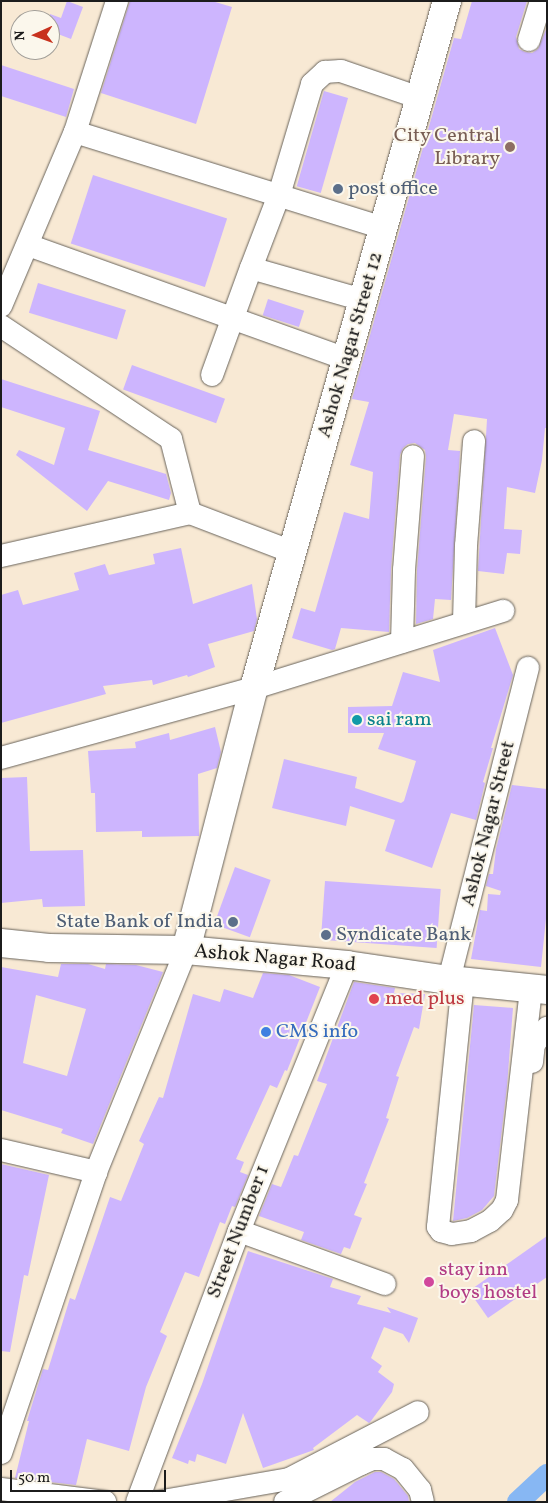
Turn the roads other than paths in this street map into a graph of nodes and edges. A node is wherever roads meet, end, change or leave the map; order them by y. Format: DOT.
graph roads {
  1 [pos="117,1"];
  2 [pos="447,1"];
  3 [pos="541,1"];
  4 [pos="529,40"];
  5 [pos="420,98"];
  6 [pos="75,132"];
  7 [pos="278,195"];
  8 [pos="383,228"];
  9 [pos="28,245"];
  10 [pos="251,268"];
  11 [pos="363,300"];
  12 [pos="1,306"];
  13 [pos="234,319"];
  14 [pos="1,326"];
  15 [pos="347,360"];
  16 [pos="212,375"];
  17 [pos="474,441"];
  18 [pos="413,456"];
  19 [pos="190,512"];
  20 [pos="292,552"];
  21 [pos="1,556"];
  22 [pos="503,611"];
  23 [pos="464,622"];
  24 [pos="402,642"];
  25 [pos="528,668"];
  26 [pos="254,688"];
  27 [pos="1,758"];
  28 [pos="1,943"];
  29 [pos="186,950"];
  30 [pos="347,965"];
  31 [pos="456,981"];
  32 [pos="539,989"];
  33 [pos="547,1028"];
  34 [pos="1,1150"];
  35 [pos="96,1172"];
  36 [pos="519,1201"];
  37 [pos="238,1231"];
  38 [pos="386,1284"];
  39 [pos="418,1412"];
  40 [pos="1,1453"];
  41 [pos="1,1488"];
  42 [pos="291,1491"];
  43 [pos="233,1495"];
  44 [pos="106,1502"];
  45 [pos="137,1502"];
  46 [pos="157,1502"];
  47 [pos="423,1502"];
  1 -- 6 [label="street"];
  2 -- 5 [label="street, Ashok Nagar Street 12"];
  3 -- 4 [label="street"];
  5 -- 7 [label="street"];
  5 -- 8 [label="street, Ashok Nagar Street 12"];
  6 -- 7 [label="street"];
  6 -- 9 [label="street"];
  7 -- 8 [label="street"];
  7 -- 10 [label="street"];
  8 -- 11 [label="street, Ashok Nagar Street 12"];
  9 -- 12 [label="street"];
  9 -- 13 [label="street"];
  10 -- 11 [label="street"];
  10 -- 13 [label="street"];
  11 -- 15 [label="street, Ashok Nagar Street 12"];
  13 -- 15 [label="street"];
  13 -- 16 [label="street"];
  14 -- 19 [label="street"];
  15 -- 20 [label="street, Ashok Nagar Street 12"];
  17 -- 23 [label="street"];
  18 -- 24 [label="street"];
  19 -- 20 [label="street"];
  19 -- 21 [label="street"];
  20 -- 26 [label="street, Ashok Nagar Street 12"];
  22 -- 23 [label="street"];
  23 -- 24 [label="street"];
  24 -- 26 [label="street"];
  25 -- 31 [label="street, Ashok Nagar Street"];
  26 -- 27 [label="street"];
  26 -- 29 [label="street, Ashok Nagar Street 12"];
  28 -- 29 [label="street, Ashok Nagar Road"];
  29 -- 30 [label="street, Ashok Nagar Road"];
  29 -- 35 [label="street"];
  30 -- 31 [label="street, Ashok Nagar Road"];
  30 -- 37 [label="street, Street Number 1"];
  31 -- 32 [label="street, Ashok Nagar Road"];
  31 -- 32 [label="street, Ashok Nagar Street"];
  33 -- 36 [label="street"];
  34 -- 35 [label="street"];
  35 -- 40 [label="street"];
  37 -- 38 [label="street"];
  37 -- 45 [label="street, Street Number 1"];
  39 -- 42 [label="street"];
  41 -- 44 [label="street"];
  42 -- 43 [label="street"];
  42 -- 47 [label="street"];
  43 -- 46 [label="street"];
}
